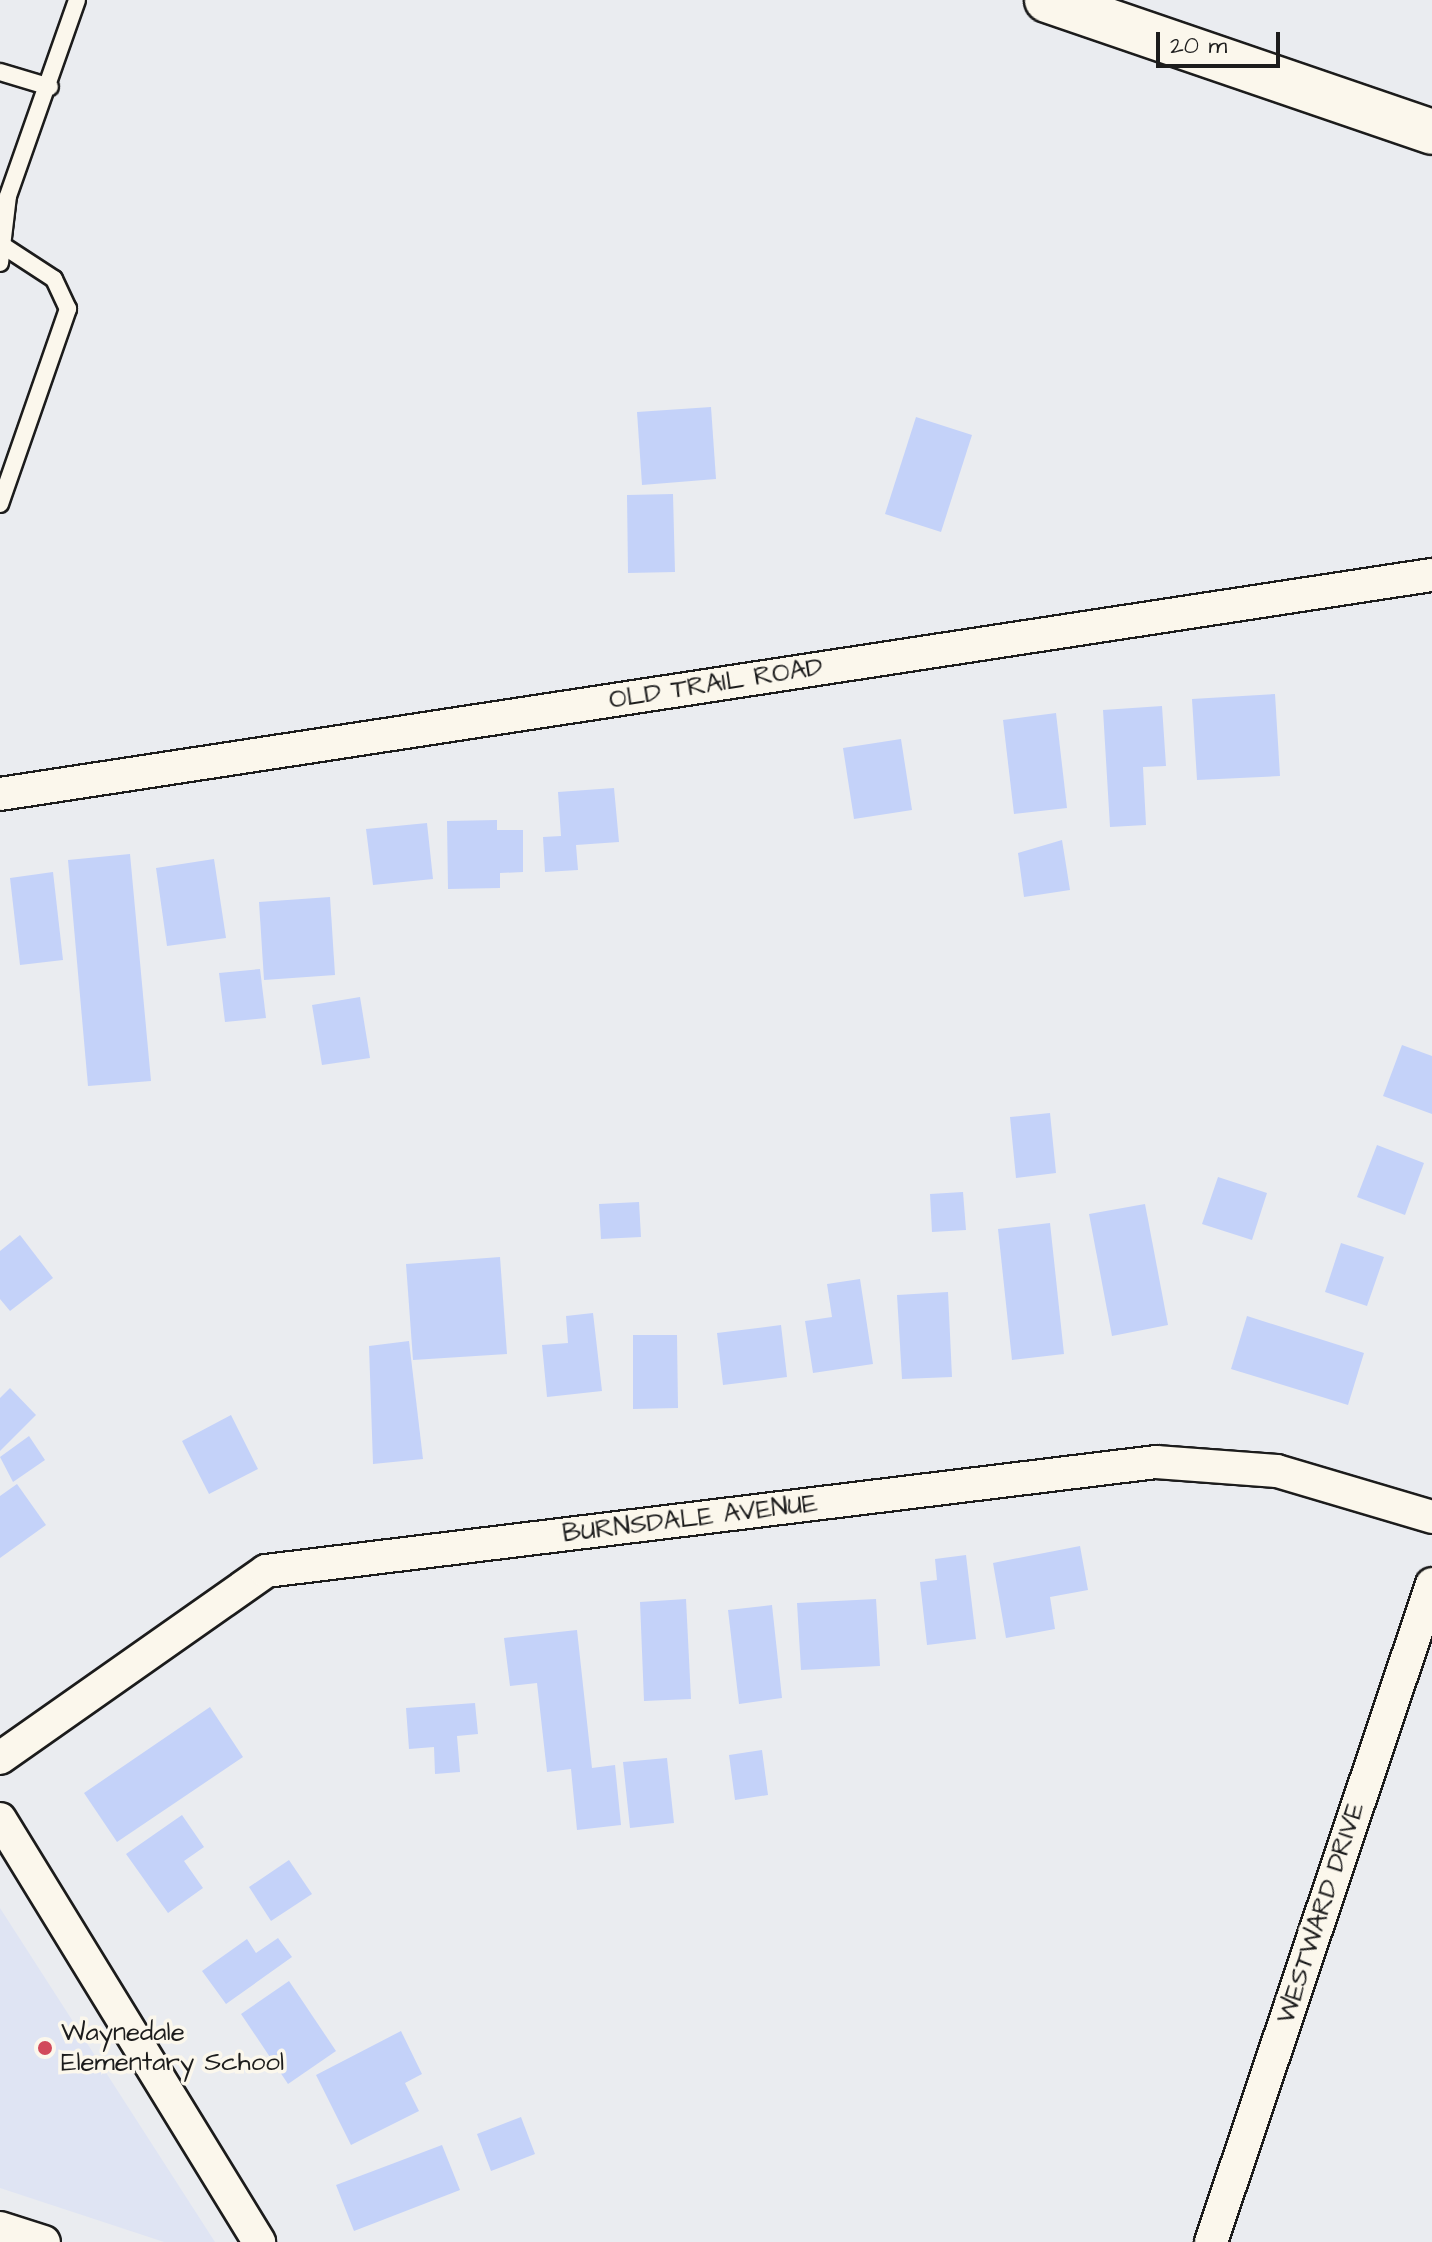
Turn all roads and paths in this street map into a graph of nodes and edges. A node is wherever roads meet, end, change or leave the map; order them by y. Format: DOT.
graph roads {
  1 [pos="77,0"];
  2 [pos="1047,0"];
  3 [pos="0,72"];
  4 [pos="50,87"];
  5 [pos="1432,132"];
  6 [pos="4,194"];
  7 [pos="3,255"];
  8 [pos="0,504"];
  9 [pos="1432,575"];
  10 [pos="0,794"];
  11 [pos="1432,1517"];
  12 [pos="1432,1584"];
  13 [pos="0,1758"];
  14 [pos="0,1819"];
  15 [pos="0,2228"];
  16 [pos="44,2242"];
  17 [pos="259,2242"];
  18 [pos="1211,2242"];
  1 -- 4 [label="lane"];
  2 -- 5 [label="main road"];
  3 -- 4 [label="lane"];
  4 -- 6 [label="lane"];
  6 -- 7 [label="lane"];
  7 -- 8 [label="lane"];
  9 -- 10 [label="street, OLD TRAIL ROAD"];
  11 -- 13 [label="street, BURNSDALE AVENUE"];
  12 -- 18 [label="street, WESTWARD DRIVE"];
  14 -- 17 [label="street"];
  15 -- 16 [label="street"];
}
